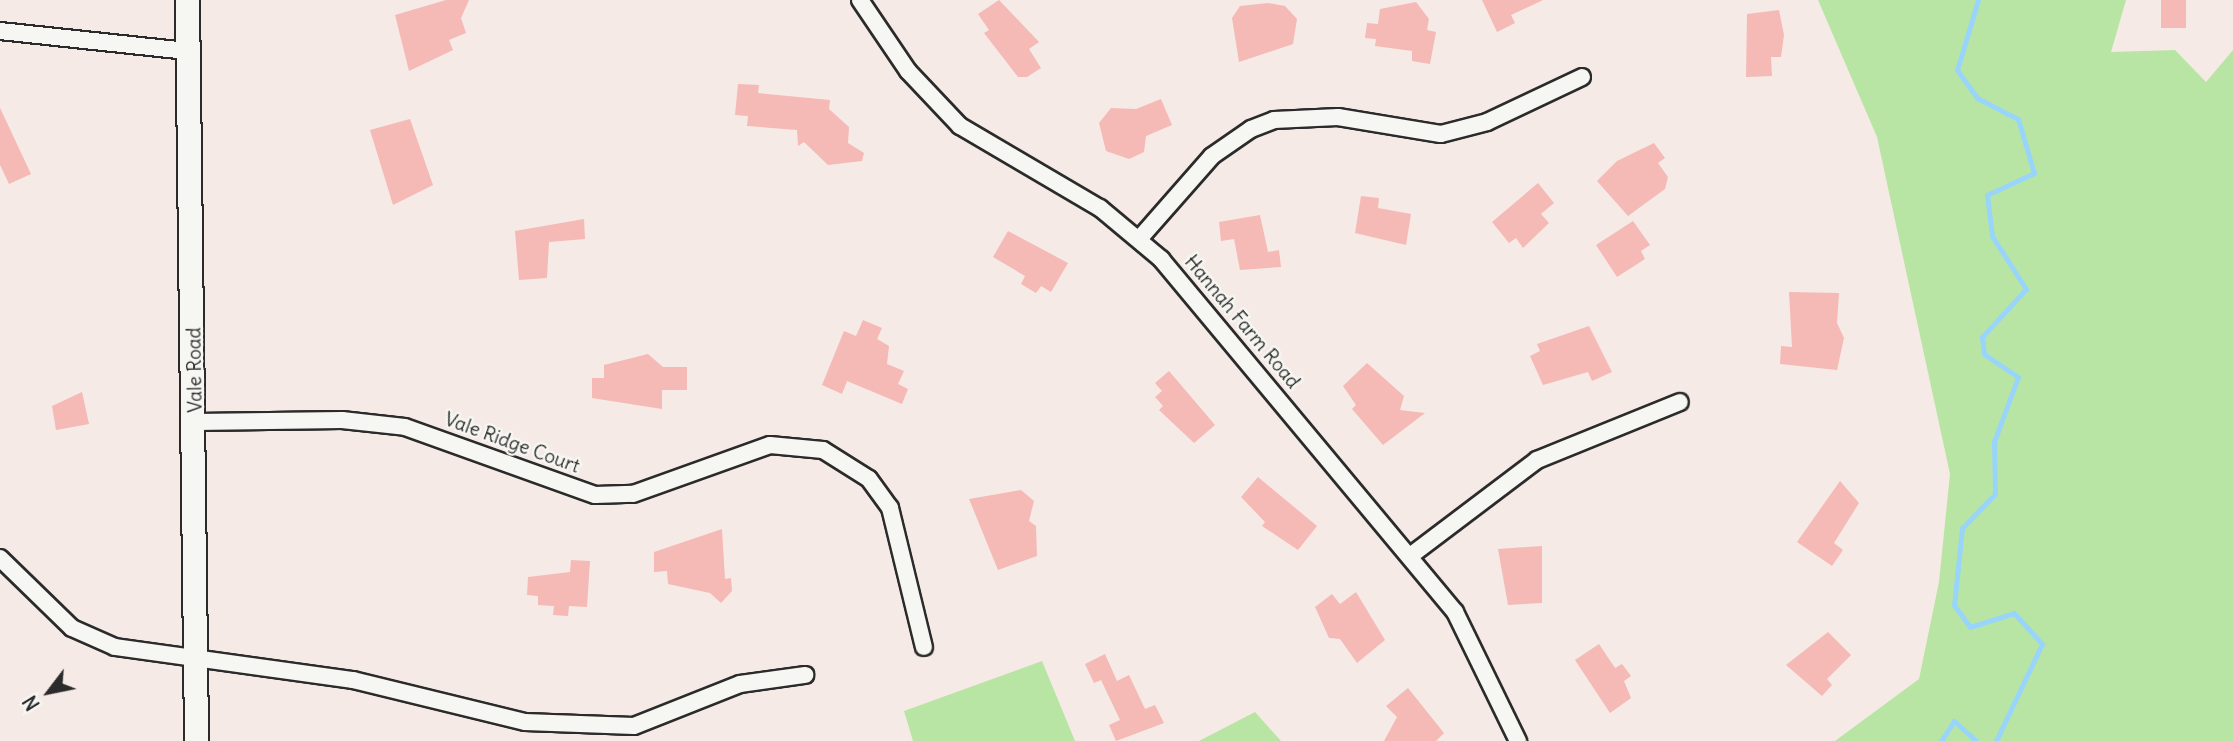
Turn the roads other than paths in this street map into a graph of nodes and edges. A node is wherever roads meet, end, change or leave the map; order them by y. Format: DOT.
graph roads {
  1 [pos="187,0"];
  2 [pos="860,0"];
  3 [pos="0,31"];
  4 [pos="186,51"];
  5 [pos="1582,78"];
  6 [pos="1140,238"];
  7 [pos="1680,402"];
  8 [pos="196,422"];
  9 [pos="1410,556"];
  10 [pos="0,558"];
  11 [pos="924,647"];
  12 [pos="194,655"];
  13 [pos="805,675"];
  14 [pos="196,741"];
  15 [pos="1518,741"];
  1 -- 4 [label="main road, Vale Road"];
  2 -- 6 [label="street, Hannah Farm Road"];
  3 -- 4 [label="street"];
  4 -- 8 [label="main road, Vale Road"];
  5 -- 6 [label="street"];
  6 -- 9 [label="street, Hannah Farm Road"];
  7 -- 9 [label="street"];
  8 -- 11 [label="street, Vale Ridge Court"];
  8 -- 12 [label="main road, Vale Road"];
  9 -- 15 [label="street, Hannah Farm Road"];
  10 -- 12 [label="street"];
  12 -- 13 [label="street"];
  12 -- 14 [label="main road, Vale Road"];
}
